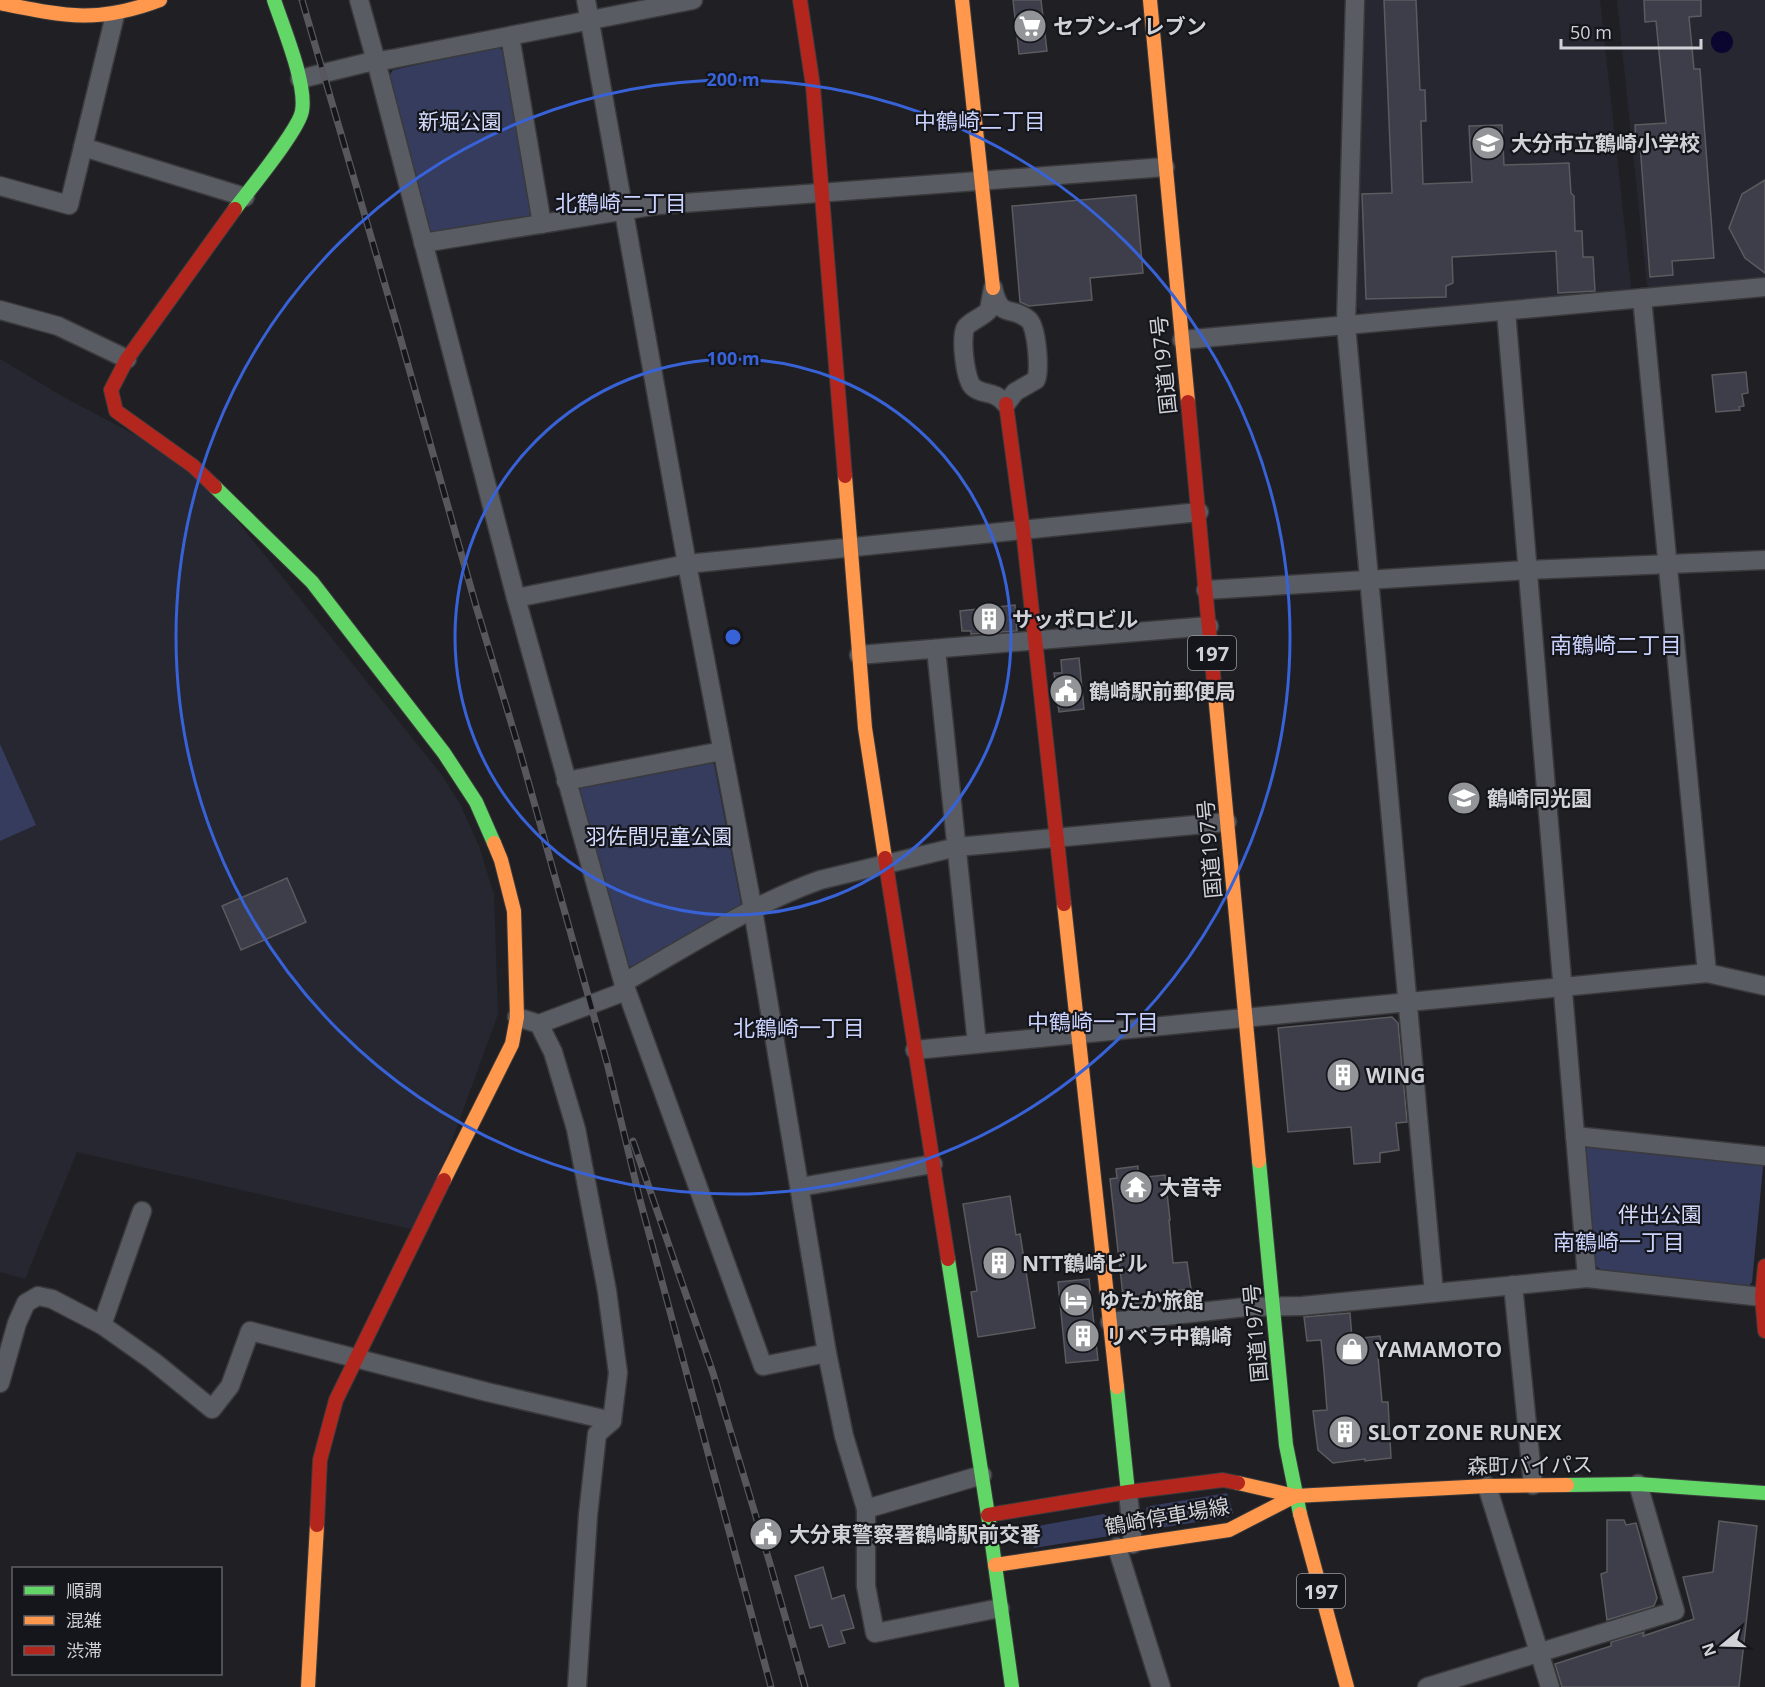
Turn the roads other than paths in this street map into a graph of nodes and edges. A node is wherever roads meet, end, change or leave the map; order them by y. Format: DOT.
graph roads {
  1 [pos="160,0"];
  2 [pos="274,0"];
  3 [pos="358,0"];
  4 [pos="586,0"];
  5 [pos="693,0"];
  6 [pos="800,0"];
  7 [pos="962,0"];
  8 [pos="1150,0"];
  9 [pos="1355,0"];
  10 [pos="0,3"];
  11 [pos="115,15"];
  12 [pos="590,20"];
  13 [pos="510,36"];
  14 [pos="384,60"];
  15 [pos="300,79"];
  16 [pos="83,147"];
  17 [pos="1165,167"];
  18 [pos="981,181"];
  19 [pos="0,186"];
  20 [pos="821,193"];
  21 [pos="244,197"];
  22 [pos="624,210"];
  23 [pos="542,224"];
  24 [pos="423,243"];
  25 [pos="1765,287"];
  26 [pos="993,288"];
  27 [pos="1642,298"];
  28 [pos="0,310"];
  29 [pos="1506,311"];
  30 [pos="1346,325"];
  31 [pos="1182,340"];
  32 [pos="127,359"];
  33 [pos="1006,404"];
  34 [pos="1198,512"];
  35 [pos="1023,530"];
  36 [pos="850,547"];
  37 [pos="1765,560"];
  38 [pos="1669,563"];
  39 [pos="687,564"];
  40 [pos="1528,570"];
  41 [pos="1369,581"];
  42 [pos="1206,590"];
  43 [pos="516,598"];
  44 [pos="1209,626"];
  45 [pos="1035,640"];
  46 [pos="936,649"];
  47 [pos="859,655"];
  48 [pos="722,751"];
  49 [pos="566,781"];
  50 [pos="1227,822"];
  51 [pos="1057,838"];
  52 [pos="957,847"];
  53 [pos="886,864"];
  54 [pos="753,910"];
  55 [pos="1707,973"];
  56 [pos="1765,986"];
  57 [pos="625,987"];
  58 [pos="1563,987"];
  59 [pos="1407,1002"];
  60 [pos="517,1017"];
  61 [pos="1246,1018"];
  62 [pos="539,1024"];
  63 [pos="1078,1034"];
  64 [pos="977,1044"];
  65 [pos="915,1050"];
  66 [pos="1575,1136"];
  67 [pos="1765,1156"];
  68 [pos="933,1164"];
  69 [pos="800,1187"];
  70 [pos="142,1211"];
  71 [pos="1765,1266"];
  72 [pos="1587,1278"];
  73 [pos="1513,1285"];
  74 [pos="1434,1293"];
  75 [pos="1762,1297"];
  76 [pos="1274,1307"];
  77 [pos="1110,1323"];
  78 [pos="102,1325"];
  79 [pos="1765,1331"];
  80 [pos="827,1353"];
  81 [pos="357,1359"];
  82 [pos="0,1383"];
  83 [pos="612,1421"];
  84 [pos="981,1475"];
  85 [pos="1638,1484"];
  86 [pos="1533,1485"];
  87 [pos="1487,1486"];
  88 [pos="1128,1492"];
  89 [pos="1765,1493"];
  90 [pos="1295,1496"];
  91 [pos="866,1509"];
  92 [pos="988,1515"];
  93 [pos="1125,1545"];
  94 [pos="995,1565"];
  95 [pos="1000,1608"];
  96 [pos="1539,1653"];
  97 [pos="308,1687"];
  98 [pos="577,1687"];
  99 [pos="1012,1687"];
  100 [pos="1161,1687"];
  101 [pos="1347,1687"];
  102 [pos="1427,1687"];
  103 [pos="1550,1687"];
  1 -- 11 [label="main road"];
  2 -- 15 [label="main road"];
  3 -- 14 [label="street"];
  4 -- 12 [label="street"];
  5 -- 12 [label="street"];
  6 -- 20 [label="main road"];
  7 -- 18 [label="main road"];
  8 -- 17 [label="main road, 国道197号 / 197"];
  9 -- 30 [label="street"];
  10 -- 11 [label="main road"];
  11 -- 16 [label="street"];
  12 -- 13 [label="street"];
  12 -- 22 [label="street"];
  13 -- 14 [label="street"];
  13 -- 23 [label="street"];
  14 -- 15 [label="street"];
  14 -- 24 [label="street"];
  15 -- 21 [label="main road"];
  16 -- 19 [label="street"];
  16 -- 21 [label="street"];
  17 -- 18 [label="street"];
  17 -- 31 [label="main road, 国道197号 / 197"];
  18 -- 20 [label="street"];
  18 -- 26 [label="main road"];
  20 -- 22 [label="street"];
  20 -- 36 [label="main road"];
  21 -- 32 [label="main road"];
  22 -- 23 [label="street"];
  22 -- 39 [label="street"];
  23 -- 24 [label="street"];
  24 -- 43 [label="street"];
  25 -- 27 [label="street"];
  26 -- 33 [label="street"];
  26 -- 33 [label="street"];
  27 -- 29 [label="street"];
  27 -- 38 [label="street"];
  28 -- 32 [label="street"];
  29 -- 30 [label="street"];
  29 -- 40 [label="street"];
  30 -- 31 [label="street"];
  30 -- 41 [label="street"];
  31 -- 34 [label="main road, 国道197号 / 197"];
  32 -- 60 [label="main road"];
  33 -- 35 [label="main road"];
  34 -- 35 [label="street"];
  34 -- 42 [label="main road, 国道197号 / 197"];
  35 -- 36 [label="street"];
  35 -- 45 [label="main road"];
  36 -- 39 [label="street"];
  36 -- 47 [label="main road"];
  37 -- 38 [label="street"];
  38 -- 40 [label="street"];
  38 -- 55 [label="street"];
  39 -- 43 [label="street"];
  39 -- 48 [label="street"];
  40 -- 41 [label="street"];
  40 -- 58 [label="street"];
  41 -- 42 [label="street"];
  41 -- 59 [label="street"];
  42 -- 44 [label="main road, 国道197号 / 197"];
  43 -- 49 [label="street"];
  44 -- 45 [label="street"];
  44 -- 50 [label="main road, 国道197号 / 197"];
  45 -- 46 [label="street"];
  45 -- 51 [label="main road"];
  46 -- 47 [label="street"];
  46 -- 52 [label="street"];
  47 -- 53 [label="main road"];
  48 -- 49 [label="street"];
  48 -- 54 [label="street"];
  49 -- 57 [label="street"];
  50 -- 51 [label="street"];
  50 -- 61 [label="main road, 国道197号 / 197"];
  51 -- 52 [label="street"];
  51 -- 63 [label="main road"];
  52 -- 53 [label="street"];
  52 -- 64 [label="street"];
  53 -- 54 [label="street"];
  53 -- 65 [label="main road"];
  54 -- 57 [label="street"];
  54 -- 69 [label="street"];
  55 -- 56 [label="street"];
  55 -- 58 [label="street"];
  57 -- 62 [label="street"];
  57 -- 80 [label="street"];
  58 -- 59 [label="street"];
  58 -- 66 [label="street"];
  59 -- 61 [label="street"];
  59 -- 74 [label="street"];
  60 -- 62 [label="street"];
  60 -- 81 [label="main road"];
  61 -- 63 [label="street"];
  61 -- 76 [label="main road, 国道197号 / 197"];
  62 -- 83 [label="street"];
  63 -- 64 [label="street"];
  63 -- 77 [label="main road"];
  64 -- 65 [label="street"];
  65 -- 68 [label="main road"];
  66 -- 67 [label="street"];
  66 -- 72 [label="street"];
  68 -- 69 [label="street"];
  68 -- 84 [label="main road"];
  69 -- 80 [label="street"];
  70 -- 78 [label="street"];
  71 -- 75 [label="main road"];
  72 -- 73 [label="street"];
  72 -- 75 [label="street"];
  73 -- 74 [label="street"];
  73 -- 86 [label="street"];
  74 -- 76 [label="street"];
  75 -- 79 [label="main road"];
  76 -- 77 [label="street"];
  76 -- 90 [label="main road, 国道197号 / 197"];
  77 -- 88 [label="main road"];
  78 -- 81 [label="street"];
  78 -- 82 [label="street"];
  80 -- 91 [label="street"];
  81 -- 83 [label="street"];
  81 -- 97 [label="main road"];
  83 -- 98 [label="street"];
  84 -- 91 [label="street"];
  84 -- 92 [label="main road"];
  85 -- 86 [label="main road, 森町バイパス"];
  85 -- 89 [label="main road, 森町バイパス"];
  85 -- 96 [label="street"];
  86 -- 87 [label="main road, 森町バイパス"];
  87 -- 90 [label="main road, 森町バイパス"];
  87 -- 96 [label="street"];
  88 -- 90 [label="main road, 鶴崎停車場線"];
  88 -- 92 [label="main road, 鶴崎停車場線"];
  88 -- 93 [label="street"];
  90 -- 93 [label="main road, 鶴崎停車場線"];
  90 -- 101 [label="main road, 国道197号 / 197"];
  91 -- 95 [label="street"];
  92 -- 94 [label="main road"];
  93 -- 94 [label="main road, 鶴崎停車場線"];
  93 -- 100 [label="street"];
  94 -- 95 [label="main road"];
  95 -- 99 [label="main road"];
  96 -- 102 [label="street"];
  96 -- 103 [label="street"];
}
